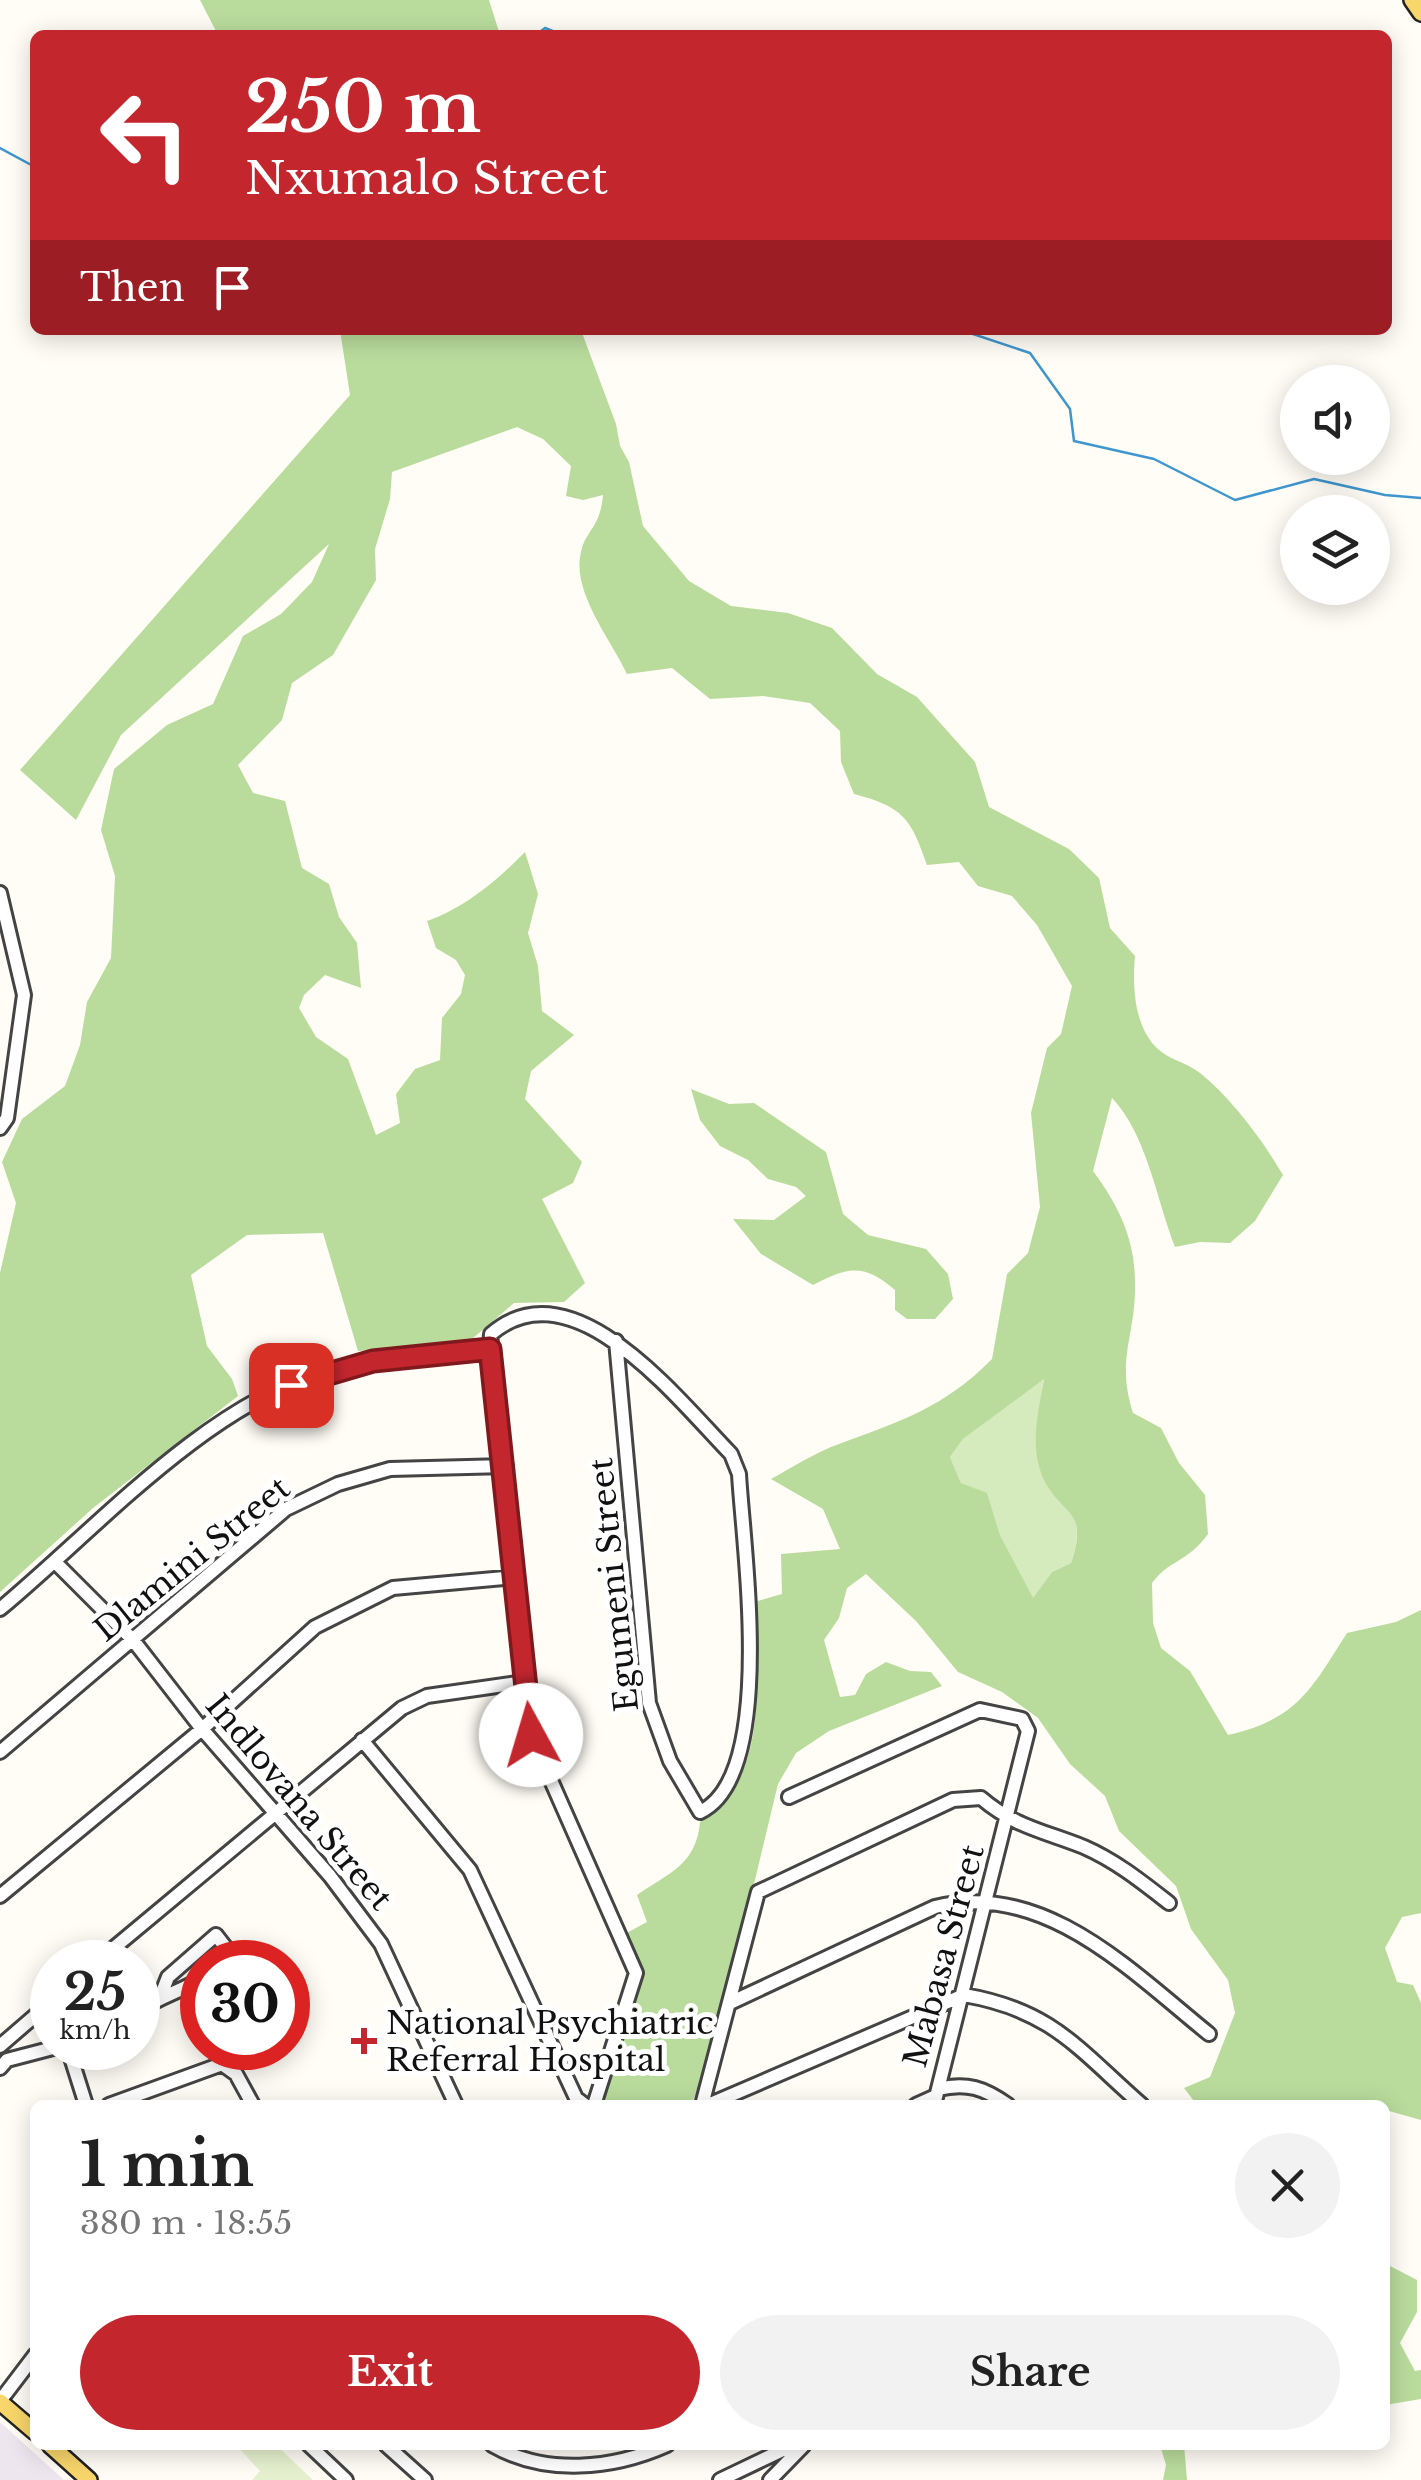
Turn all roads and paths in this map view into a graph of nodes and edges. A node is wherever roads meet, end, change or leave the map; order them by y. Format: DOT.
graph roads {
  1 [pos="1412,0"];
  2 [pos="1421,13"];
  3 [pos="0,893"];
  4 [pos="0,1128"];
  5 [pos="616,1341"];
  6 [pos="490,1349"];
  7 [pos="506,1466"];
  8 [pos="56,1563"];
  9 [pos="515,1578"];
  10 [pos="0,1608"];
  11 [pos="132,1640"];
  12 [pos="525,1682"];
  13 [pos="202,1729"];
  14 [pos="362,1740"];
  15 [pos="0,1752"];
  16 [pos="789,1797"];
  17 [pos="272,1812"];
  18 [pos="1008,1821"];
  19 [pos="0,1896"];
  20 [pos="988,1902"];
  21 [pos="1168,1902"];
  22 [pos="123,1940"];
  23 [pos="180,1965"];
  24 [pos="180,1991"];
  25 [pos="161,1994"];
  26 [pos="964,1995"];
  27 [pos="732,2002"];
  28 [pos="30,2020"];
  29 [pos="1209,2034"];
  30 [pos="0,2046"];
  31 [pos="30,2054"];
  32 [pos="0,2068"];
  33 [pos="75,2070"];
  34 [pos="936,2096"];
  35 [pos="84,2100"];
  36 [pos="123,2100"];
  37 [pos="250,2100"];
  38 [pos="454,2100"];
  39 [pos="579,2100"];
  40 [pos="596,2100"];
  41 [pos="706,2100"];
  42 [pos="717,2100"];
  43 [pos="1001,2100"];
  44 [pos="1136,2100"];
  45 [pos="30,2362"];
  46 [pos="0,2402"];
  47 [pos="30,2428"];
  48 [pos="56,2450"];
  49 [pos="313,2450"];
  50 [pos="392,2450"];
  51 [pos="504,2450"];
  52 [pos="656,2450"];
  53 [pos="783,2450"];
  54 [pos="799,2450"];
  55 [pos="89,2480"];
  56 [pos="346,2480"];
  57 [pos="425,2480"];
  58 [pos="720,2480"];
  59 [pos="770,2480"];
  1 -- 2 [label="main road"];
  3 -- 4 [label="street"];
  5 -- 5 [label="street, Egumeni Street"];
  5 -- 6 [label="street"];
  6 -- 7 [label="street"];
  6 -- 8 [label="street"];
  7 -- 9 [label="street"];
  7 -- 11 [label="street, Dlamini Street"];
  8 -- 10 [label="street"];
  8 -- 11 [label="street, Indlovana Street"];
  9 -- 12 [label="street"];
  9 -- 13 [label="street"];
  11 -- 13 [label="street, Indlovana Street"];
  11 -- 15 [label="street, Dlamini Street"];
  12 -- 14 [label="street"];
  12 -- 40 [label="street"];
  13 -- 17 [label="street, Indlovana Street"];
  13 -- 19 [label="street"];
  14 -- 17 [label="street"];
  14 -- 39 [label="street"];
  16 -- 18 [label="street, Mabasa Street"];
  17 -- 22 [label="street"];
  17 -- 38 [label="street, Indlovana Street"];
  18 -- 20 [label="street, Mabasa Street"];
  18 -- 21 [label="street"];
  18 -- 27 [label="street"];
  20 -- 26 [label="street, Mabasa Street"];
  20 -- 27 [label="street"];
  20 -- 29 [label="street"];
  23 -- 25 [label="street"];
  24 -- 25 [label="street"];
  26 -- 34 [label="street, Mabasa Street"];
  26 -- 42 [label="street"];
  26 -- 44 [label="street"];
  27 -- 41 [label="street"];
  28 -- 30 [label="street"];
  31 -- 32 [label="street"];
  33 -- 35 [label="street"];
  34 -- 43 [label="street"];
  36 -- 37 [label="street"];
  45 -- 46 [label="street"];
  46 -- 47 [label="main road"];
  48 -- 55 [label="main road"];
  49 -- 56 [label="street"];
  50 -- 57 [label="street"];
  51 -- 52 [label="street"];
  53 -- 58 [label="street"];
  54 -- 59 [label="street"];
}
